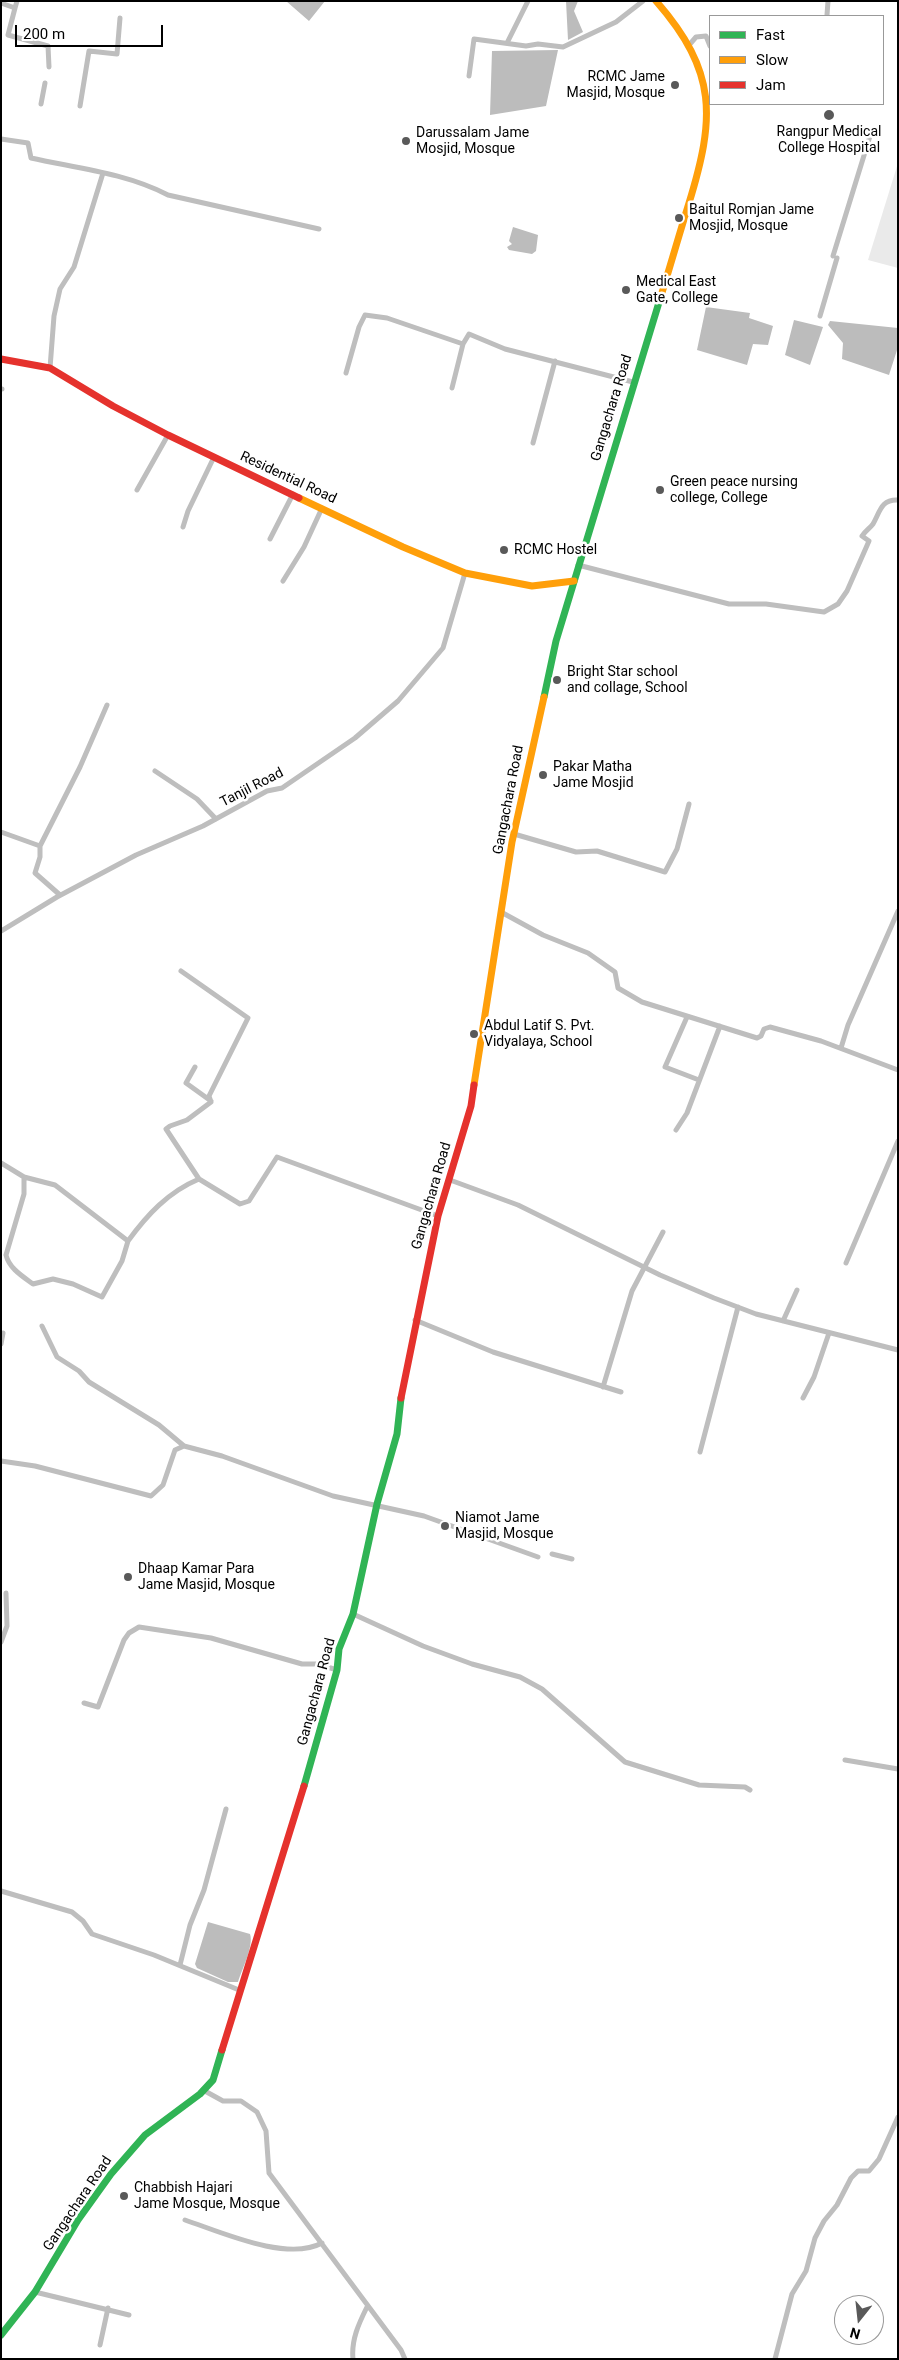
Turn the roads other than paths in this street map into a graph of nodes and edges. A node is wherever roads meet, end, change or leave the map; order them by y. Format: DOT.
graph roads {
  1 [pos="17,1"];
  2 [pos="528,1"];
  3 [pos="643,1"];
  4 [pos="656,1"];
  5 [pos="828,1"];
  6 [pos="1,3"];
  7 [pos="15,8"];
  8 [pos="827,15"];
  9 [pos="120,18"];
  10 [pos="507,43"];
  11 [pos="690,44"];
  12 [pos="709,44"];
  13 [pos="49,67"];
  14 [pos="469,76"];
  15 [pos="45,83"];
  16 [pos="41,104"];
  17 [pos="80,106"];
  18 [pos="870,136"];
  19 [pos="1,139"];
  20 [pos="104,173"];
  21 [pos="319,229"];
  22 [pos="820,316"];
  23 [pos="464,344"];
  24 [pos="1,359"];
  25 [pos="555,361"];
  26 [pos="50,368"];
  27 [pos="346,373"];
  28 [pos="633,382"];
  29 [pos="452,388"];
  30 [pos="168,435"];
  31 [pos="533,444"];
  32 [pos="214,457"];
  33 [pos="137,490"];
  34 [pos="293,494"];
  35 [pos="898,500"];
  36 [pos="322,508"];
  37 [pos="183,527"];
  38 [pos="270,539"];
  39 [pos="578,565"];
  40 [pos="464,573"];
  41 [pos="283,581"];
  42 [pos="574,581"];
  43 [pos="107,705"];
  44 [pos="155,771"];
  45 [pos="689,804"];
  46 [pos="216,819"];
  47 [pos="1,832"];
  48 [pos="514,834"];
  49 [pos="40,846"];
  50 [pos="60,895"];
  51 [pos="898,911"];
  52 [pos="501,912"];
  53 [pos="1,931"];
  54 [pos="181,971"];
  55 [pos="687,1017"];
  56 [pos="720,1026"];
  57 [pos="841,1048"];
  58 [pos="194,1067"];
  59 [pos="898,1070"];
  60 [pos="699,1080"];
  61 [pos="211,1101"];
  62 [pos="676,1130"];
  63 [pos="898,1141"];
  64 [pos="1,1163"];
  65 [pos="24,1177"];
  66 [pos="199,1179"];
  67 [pos="450,1180"];
  68 [pos="438,1216"];
  69 [pos="664,1232"];
  70 [pos="128,1241"];
  71 [pos="846,1263"];
  72 [pos="645,1267"];
  73 [pos="797,1290"];
  74 [pos="738,1307"];
  75 [pos="415,1320"];
  76 [pos="783,1321"];
  77 [pos="42,1326"];
  78 [pos="3,1333"];
  79 [pos="829,1333"];
  80 [pos="1,1344"];
  81 [pos="898,1350"];
  82 [pos="603,1387"];
  83 [pos="621,1392"];
  84 [pos="803,1398"];
  85 [pos="184,1446"];
  86 [pos="700,1452"];
  87 [pos="1,1461"];
  88 [pos="377,1504"];
  89 [pos="552,1554"];
  90 [pos="538,1557"];
  91 [pos="572,1559"];
  92 [pos="6,1593"];
  93 [pos="354,1614"];
  94 [pos="1,1642"];
  95 [pos="337,1670"];
  96 [pos="84,1703"];
  97 [pos="846,1760"];
  98 [pos="898,1769"];
  99 [pos="750,1790"];
  100 [pos="226,1809"];
  101 [pos="1,1891"];
  102 [pos="180,1965"];
  103 [pos="239,1990"];
  104 [pos="203,2090"];
  105 [pos="898,2117"];
  106 [pos="185,2220"];
  107 [pos="322,2243"];
  108 [pos="35,2292"];
  109 [pos="368,2307"];
  110 [pos="108,2308"];
  111 [pos="129,2315"];
  112 [pos="1,2335"];
  113 [pos="100,2345"];
  114 [pos="353,2359"];
  115 [pos="405,2359"];
  116 [pos="775,2359"];
  1 -- 7 [label="street"];
  2 -- 10 [label="street"];
  3 -- 10 [label="street"];
  4 -- 11 [label="main road, Gangachara Road"];
  5 -- 8 [label="street"];
  6 -- 7 [label="street"];
  7 -- 13 [label="street"];
  9 -- 17 [label="street"];
  10 -- 14 [label="street"];
  11 -- 12 [label="street"];
  11 -- 28 [label="main road, Gangachara Road"];
  15 -- 16 [label="street"];
  18 -- 22 [label="street"];
  19 -- 20 [label="street"];
  20 -- 21 [label="street"];
  20 -- 26 [label="street"];
  23 -- 25 [label="street"];
  23 -- 27 [label="street"];
  23 -- 29 [label="street"];
  24 -- 26 [label="main road, Residential Road"];
  25 -- 28 [label="street"];
  25 -- 31 [label="street"];
  26 -- 30 [label="main road, Residential Road"];
  28 -- 39 [label="main road, Gangachara Road"];
  30 -- 32 [label="main road, Residential Road"];
  30 -- 33 [label="street"];
  32 -- 34 [label="main road, Residential Road"];
  32 -- 37 [label="street"];
  34 -- 36 [label="main road, Residential Road"];
  34 -- 38 [label="street"];
  35 -- 39 [label="street"];
  36 -- 40 [label="main road, Residential Road"];
  36 -- 41 [label="street"];
  39 -- 42 [label="main road, Gangachara Road"];
  40 -- 42 [label="main road, Residential Road"];
  40 -- 46 [label="street, Tanjil Road"];
  42 -- 48 [label="main road, Gangachara Road"];
  43 -- 49 [label="street"];
  44 -- 46 [label="street"];
  45 -- 48 [label="street"];
  46 -- 50 [label="street, Tanjil Road"];
  47 -- 49 [label="street"];
  48 -- 52 [label="main road, Gangachara Road"];
  49 -- 50 [label="street"];
  50 -- 53 [label="street, Tanjil Road"];
  51 -- 57 [label="street"];
  52 -- 55 [label="street"];
  52 -- 67 [label="main road, Gangachara Road"];
  54 -- 61 [label="street"];
  55 -- 56 [label="street"];
  55 -- 60 [label="street"];
  56 -- 57 [label="street"];
  56 -- 60 [label="street"];
  57 -- 59 [label="street"];
  58 -- 61 [label="street"];
  60 -- 62 [label="street"];
  61 -- 66 [label="street"];
  63 -- 71 [label="street"];
  64 -- 65 [label="street"];
  65 -- 70 [label="street"];
  65 -- 70 [label="street"];
  66 -- 68 [label="street"];
  66 -- 70 [label="street"];
  67 -- 68 [label="main road, Gangachara Road"];
  67 -- 72 [label="street"];
  68 -- 75 [label="main road, Gangachara Road"];
  69 -- 72 [label="street"];
  72 -- 74 [label="street"];
  72 -- 82 [label="street"];
  73 -- 76 [label="street"];
  74 -- 76 [label="street"];
  74 -- 86 [label="street"];
  75 -- 82 [label="street"];
  75 -- 88 [label="main road, Gangachara Road"];
  76 -- 79 [label="street"];
  77 -- 85 [label="street"];
  78 -- 80 [label="street"];
  79 -- 81 [label="street"];
  79 -- 84 [label="street"];
  82 -- 83 [label="street"];
  85 -- 87 [label="street"];
  85 -- 88 [label="street"];
  88 -- 90 [label="street"];
  88 -- 93 [label="main road, Gangachara Road"];
  89 -- 91 [label="street"];
  92 -- 94 [label="street"];
  93 -- 95 [label="main road, Gangachara Road"];
  93 -- 99 [label="street"];
  95 -- 96 [label="street"];
  95 -- 103 [label="main road, Gangachara Road"];
  97 -- 98 [label="street"];
  100 -- 102 [label="street"];
  101 -- 102 [label="street"];
  102 -- 103 [label="street"];
  103 -- 104 [label="main road, Gangachara Road"];
  104 -- 107 [label="street"];
  104 -- 108 [label="main road, Gangachara Road"];
  105 -- 116 [label="street"];
  106 -- 107 [label="street"];
  107 -- 109 [label="street"];
  108 -- 110 [label="street"];
  108 -- 112 [label="main road, Gangachara Road"];
  109 -- 114 [label="street"];
  109 -- 115 [label="street"];
  110 -- 111 [label="street"];
  110 -- 113 [label="street"];
}
